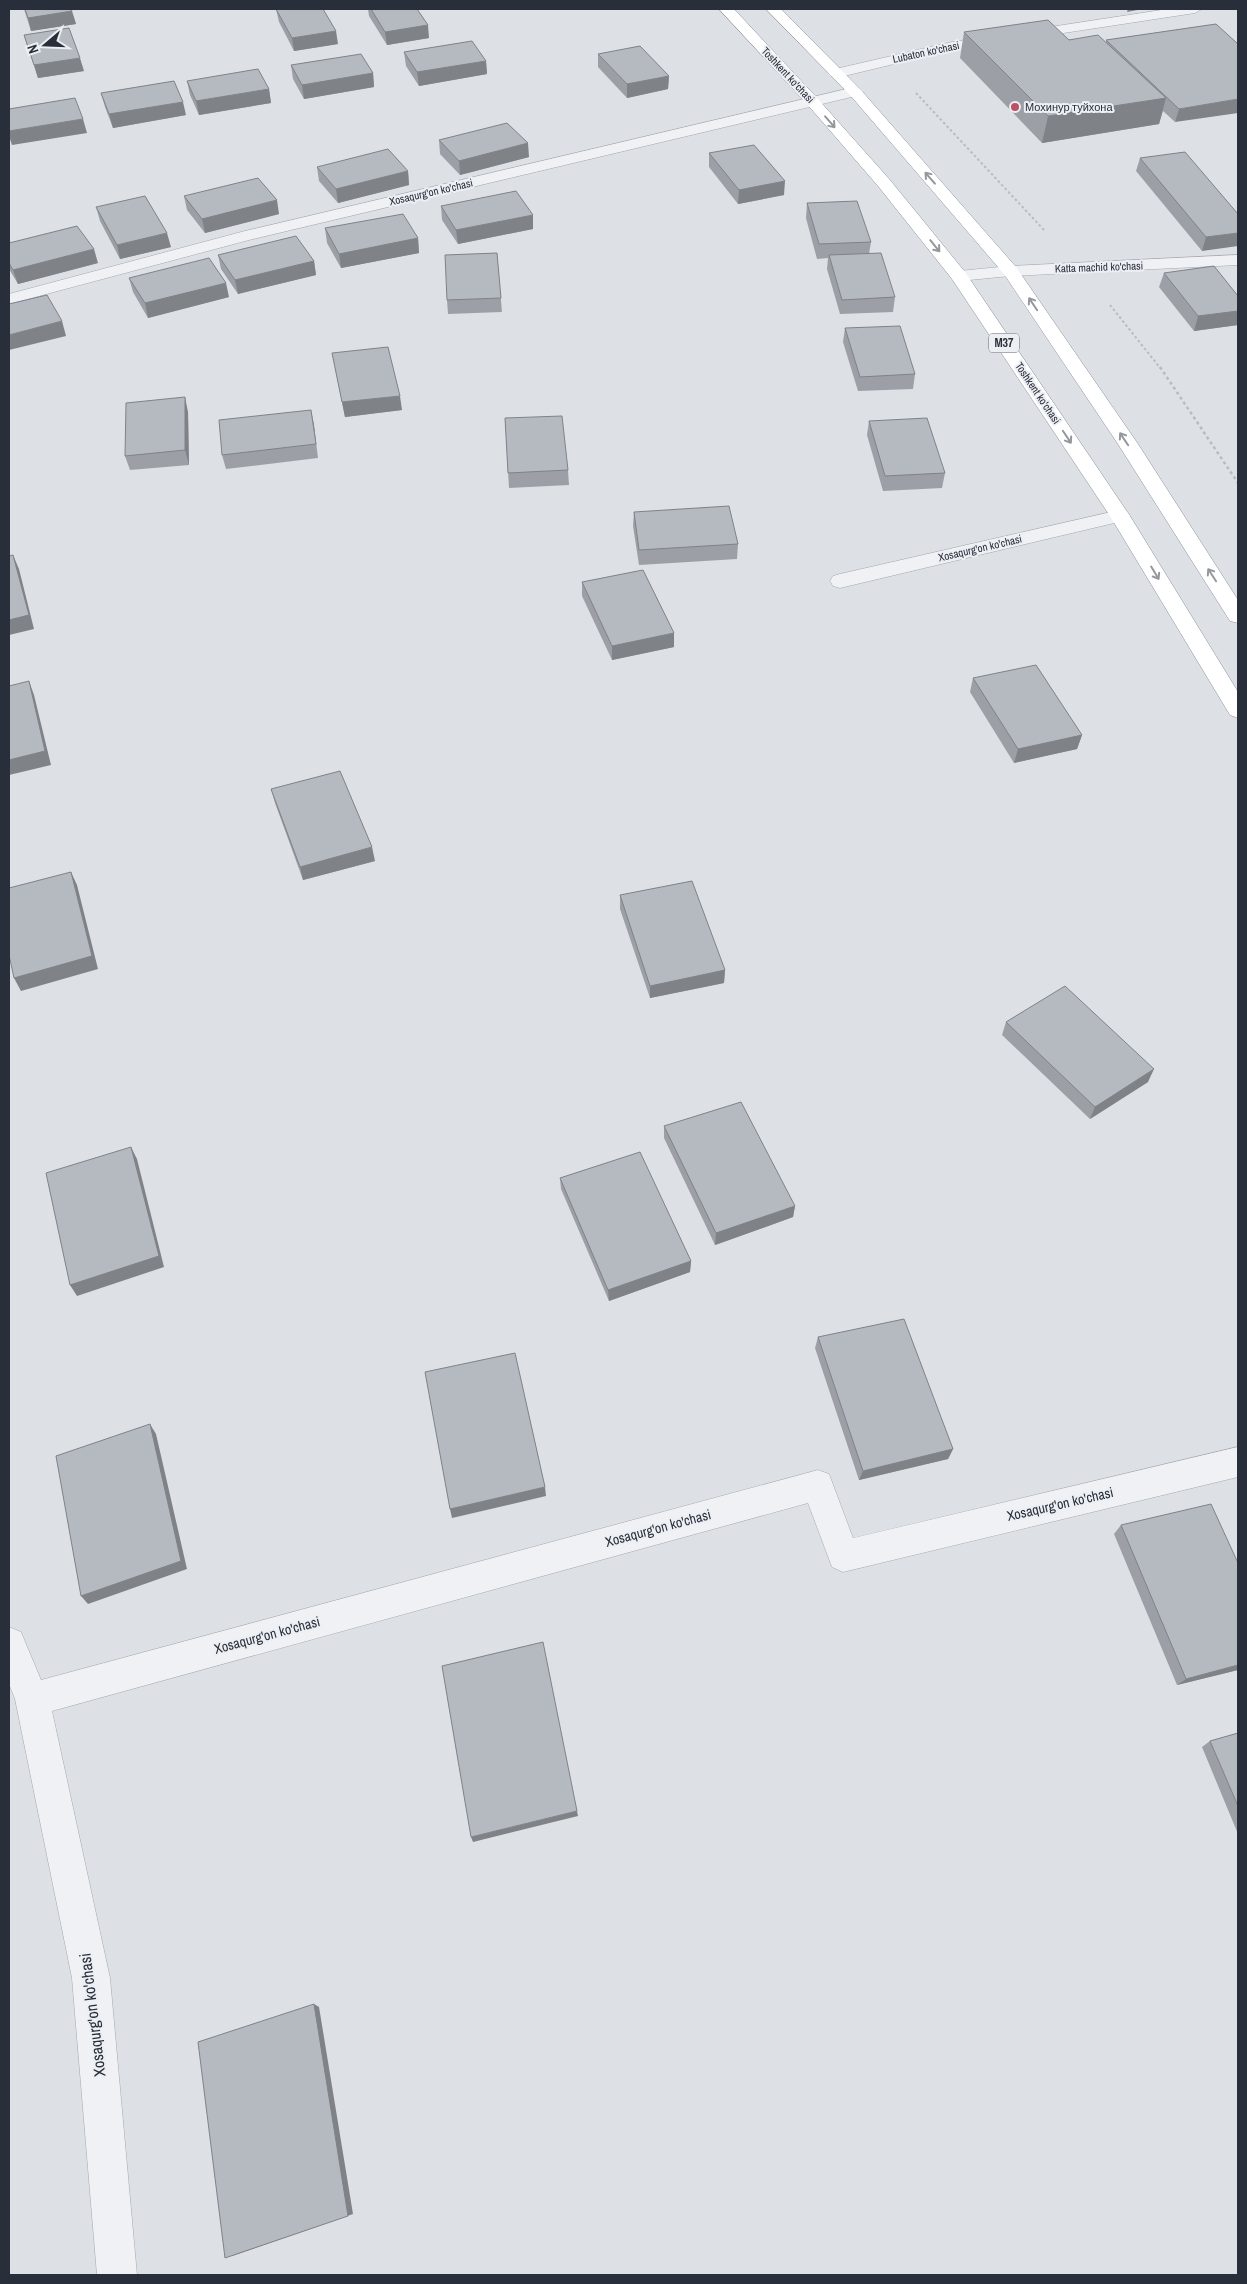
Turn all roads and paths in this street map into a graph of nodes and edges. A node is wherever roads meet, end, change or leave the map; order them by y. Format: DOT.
graph roads {
  1 [pos="726,9"];
  2 [pos="774,9"];
  3 [pos="1195,9"];
  4 [pos="836,73"];
  5 [pos="855,92"];
  6 [pos="812,101"];
  7 [pos="1238,260"];
  8 [pos="1010,271"];
  9 [pos="959,276"];
  10 [pos="9,299"];
  11 [pos="1120,516"];
  12 [pos="840,581"];
  13 [pos="1238,616"];
  14 [pos="1238,710"];
  15 [pos="1238,1462"];
  16 [pos="9,1644"];
  17 [pos="32,1698"];
  18 [pos="117,2275"];
  1 -- 6 [label="highway, Toshkent ko'chasi / M37"];
  2 -- 4 [label="highway"];
  3 -- 4 [label="street, Lubaton ko'chasi"];
  4 -- 5 [label="highway"];
  5 -- 6 [label="street, Xosaqurg'on ko'chasi"];
  8 -- 5 [label="highway, one-way"];
  6 -- 9 [label="highway, Toshkent ko'chasi / M37, one-way"];
  6 -- 10 [label="street, Xosaqurg'on ko'chasi"];
  7 -- 8 [label="street, Katta machid ko'chasi"];
  8 -- 9 [label="street, Katta machid ko'chasi"];
  13 -- 8 [label="highway, one-way"];
  9 -- 11 [label="highway, Toshkent ko'chasi / M37, one-way"];
  11 -- 12 [label="street, Xosaqurg'on ko'chasi"];
  11 -- 14 [label="highway, Toshkent ko'chasi / M37, one-way"];
  15 -- 17 [label="street, Xosaqurg'on ko'chasi"];
  16 -- 17 [label="street, Xosaqurg'on ko'chasi"];
  17 -- 18 [label="street, Xosaqurg'on ko'chasi"];
}
